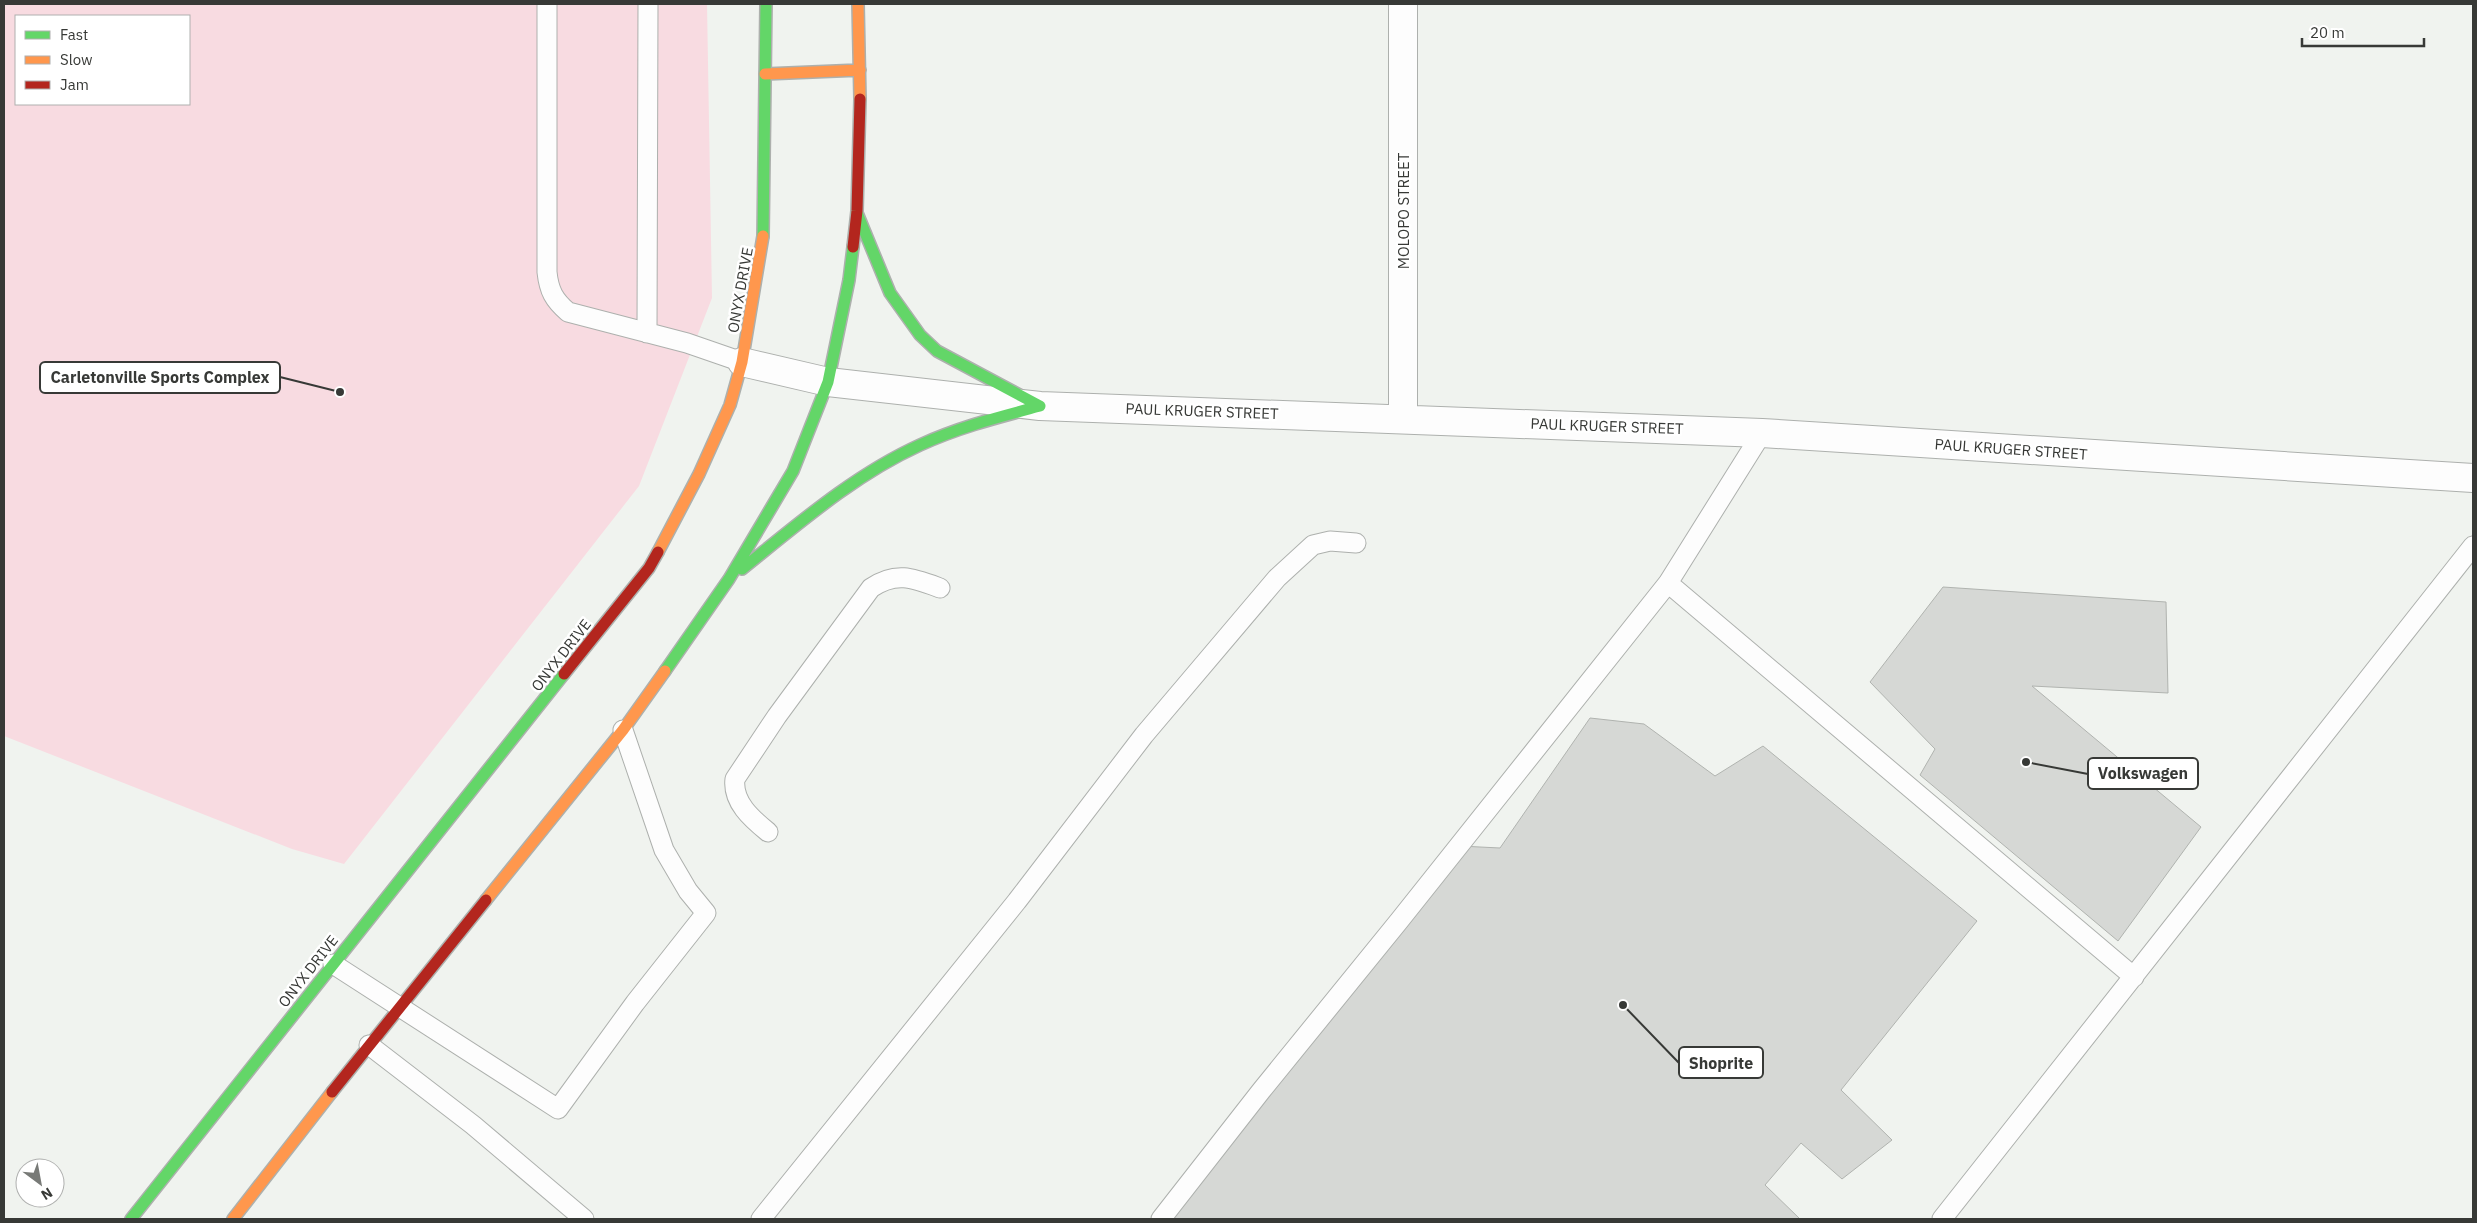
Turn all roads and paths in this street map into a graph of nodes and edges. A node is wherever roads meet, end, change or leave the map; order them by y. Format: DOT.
graph roads {
  1 [pos="547,4"];
  2 [pos="648,4"];
  3 [pos="766,4"];
  4 [pos="858,4"];
  5 [pos="1403,4"];
  6 [pos="860,70"];
  7 [pos="765,74"];
  8 [pos="857,212"];
  9 [pos="647,333"];
  10 [pos="742,362"];
  11 [pos="828,382"];
  12 [pos="1040,406"];
  13 [pos="1403,418"];
  14 [pos="1762,433"];
  15 [pos="2473,478"];
  16 [pos="1356,543"];
  17 [pos="2473,546"];
  18 [pos="729,579"];
  19 [pos="1668,582"];
  20 [pos="940,588"];
  21 [pos="623,730"];
  22 [pos="768,832"];
  23 [pos="333,964"];
  24 [pos="2134,977"];
  25 [pos="398,1008"];
  26 [pos="368,1045"];
  27 [pos="131,1219"];
  28 [pos="233,1219"];
  29 [pos="584,1219"];
  30 [pos="761,1219"];
  31 [pos="1161,1219"];
  32 [pos="1942,1219"];
  1 -- 9 [label="lane"];
  2 -- 9 [label="lane"];
  3 -- 7 [label="street, ONYX DRIVE"];
  4 -- 6 [label="street"];
  5 -- 13 [label="street, MOLOPO STREET"];
  6 -- 7 [label="street"];
  6 -- 8 [label="street"];
  7 -- 10 [label="street, ONYX DRIVE"];
  8 -- 11 [label="street"];
  8 -- 12 [label="street"];
  9 -- 10 [label="lane"];
  10 -- 11 [label="street, PAUL KRUGER STREET"];
  10 -- 23 [label="street, ONYX DRIVE"];
  11 -- 12 [label="street, PAUL KRUGER STREET"];
  11 -- 18 [label="street"];
  12 -- 13 [label="street, PAUL KRUGER STREET"];
  12 -- 18 [label="street"];
  13 -- 14 [label="street, PAUL KRUGER STREET"];
  14 -- 15 [label="street, PAUL KRUGER STREET"];
  14 -- 19 [label="lane"];
  16 -- 30 [label="lane"];
  17 -- 24 [label="lane"];
  18 -- 21 [label="street"];
  19 -- 24 [label="lane"];
  19 -- 31 [label="lane"];
  20 -- 22 [label="lane"];
  21 -- 25 [label="street"];
  21 -- 25 [label="lane"];
  23 -- 25 [label="lane"];
  23 -- 27 [label="street, ONYX DRIVE"];
  24 -- 32 [label="lane"];
  25 -- 26 [label="street"];
  26 -- 28 [label="street"];
  26 -- 29 [label="lane"];
}
